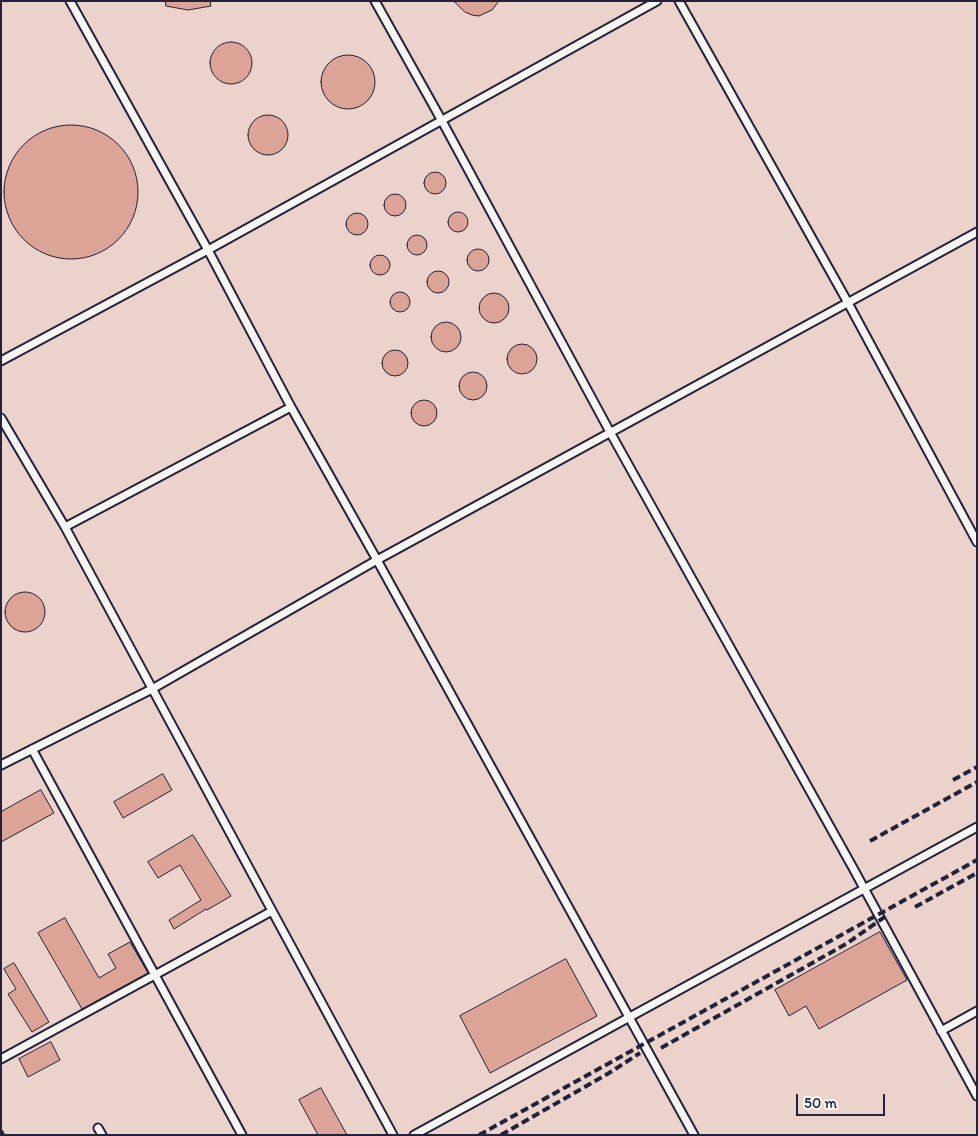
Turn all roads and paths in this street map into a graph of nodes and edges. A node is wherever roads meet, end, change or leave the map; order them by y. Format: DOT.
graph roads {
  1 [pos="70,1"];
  2 [pos="375,1"];
  3 [pos="657,1"];
  4 [pos="679,1"];
  5 [pos="442,121"];
  6 [pos="977,232"];
  7 [pos="208,250"];
  8 [pos="847,301"];
  9 [pos="1,361"];
  10 [pos="291,406"];
  11 [pos="1,418"];
  12 [pos="610,432"];
  13 [pos="65,527"];
  14 [pos="977,542"];
  15 [pos="377,560"];
  16 [pos="152,689"];
  17 [pos="32,749"];
  18 [pos="1,765"];
  19 [pos="977,827"];
  20 [pos="863,888"];
  21 [pos="272,911"];
  22 [pos="155,974"];
  23 [pos="977,1011"];
  24 [pos="629,1018"];
  25 [pos="940,1031"];
  26 [pos="1,1059"];
  27 [pos="977,1096"];
  28 [pos="98,1128"];
  29 [pos="102,1135"];
  30 [pos="242,1135"];
  31 [pos="393,1135"];
  32 [pos="414,1135"];
  33 [pos="694,1135"];
  1 -- 7 [label="lane"];
  2 -- 5 [label="lane"];
  3 -- 5 [label="lane"];
  4 -- 8 [label="lane"];
  5 -- 7 [label="lane"];
  5 -- 12 [label="lane"];
  6 -- 8 [label="lane"];
  7 -- 9 [label="lane"];
  7 -- 10 [label="lane"];
  8 -- 12 [label="lane"];
  8 -- 14 [label="lane"];
  10 -- 13 [label="lane"];
  10 -- 15 [label="lane"];
  11 -- 13 [label="lane"];
  12 -- 15 [label="lane"];
  12 -- 20 [label="lane"];
  13 -- 16 [label="lane"];
  15 -- 16 [label="lane"];
  15 -- 24 [label="lane"];
  16 -- 17 [label="lane"];
  16 -- 21 [label="lane"];
  17 -- 18 [label="lane"];
  17 -- 22 [label="lane"];
  19 -- 20 [label="lane"];
  20 -- 24 [label="lane"];
  20 -- 25 [label="lane"];
  21 -- 22 [label="lane"];
  21 -- 31 [label="lane"];
  22 -- 26 [label="lane"];
  22 -- 30 [label="lane"];
  23 -- 25 [label="lane"];
  24 -- 32 [label="lane"];
  24 -- 33 [label="lane"];
  25 -- 27 [label="lane"];
  28 -- 29 [label="lane"];
}
